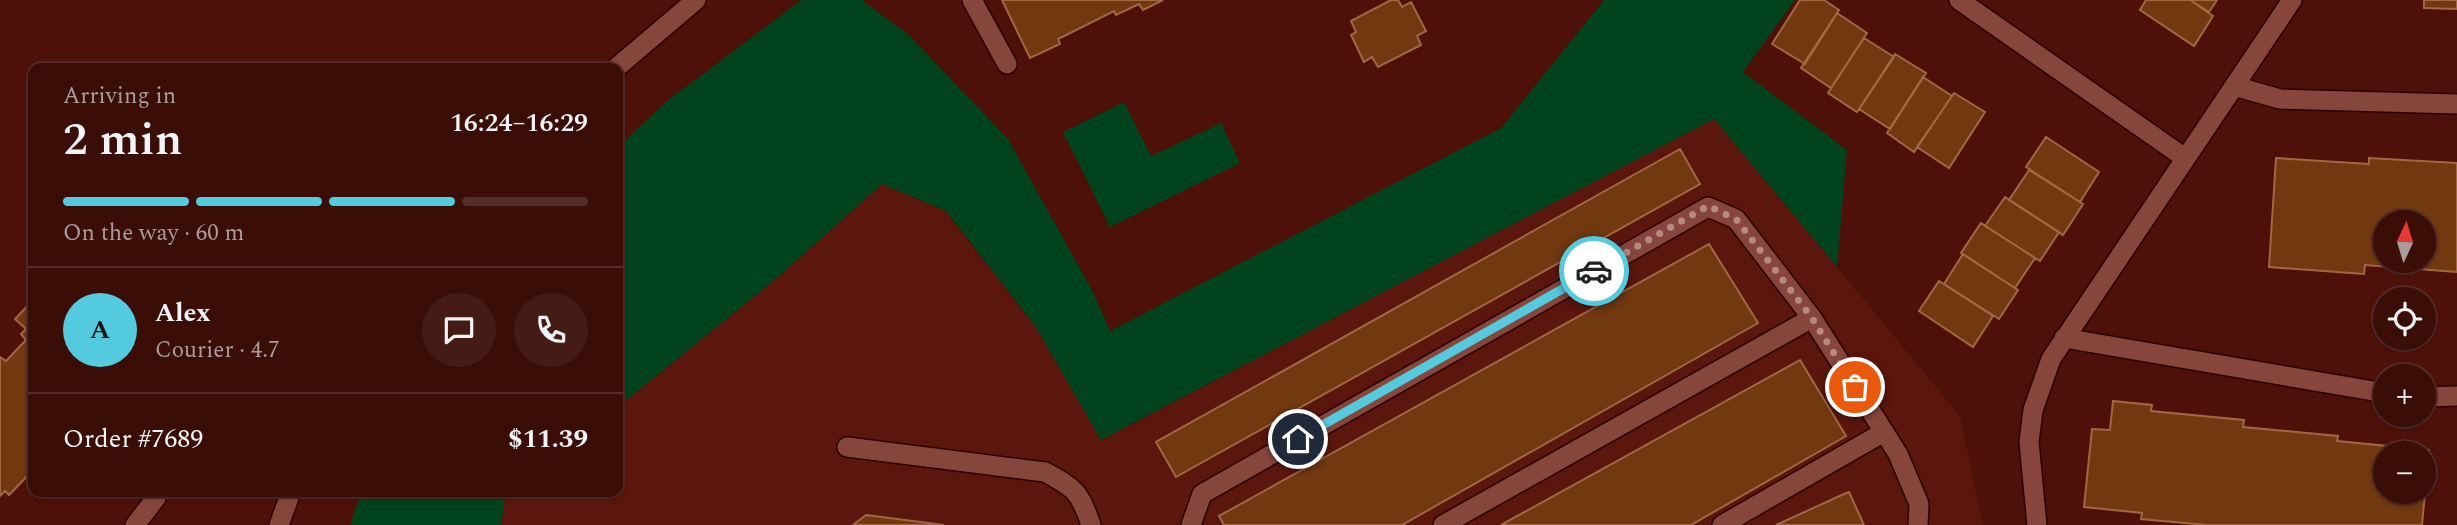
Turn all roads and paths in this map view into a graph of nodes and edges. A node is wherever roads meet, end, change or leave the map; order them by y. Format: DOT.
graph roads {
  1 [pos="696,0"];
  2 [pos="972,0"];
  3 [pos="1959,0"];
  4 [pos="2292,0"];
  5 [pos="621,63"];
  6 [pos="1007,64"];
  7 [pos="2234,86"];
  8 [pos="2457,104"];
  9 [pos="2185,158"];
  10 [pos="1812,318"];
  11 [pos="2064,338"];
  12 [pos="2373,391"];
  13 [pos="2457,396"];
  14 [pos="2436,397"];
  15 [pos="1884,432"];
  16 [pos="847,447"];
  17 [pos="156,497"];
  18 [pos="289,497"];
  19 [pos="135,525"];
  20 [pos="279,525"];
  21 [pos="1091,525"];
  22 [pos="1191,525"];
  23 [pos="1443,525"];
  24 [pos="1722,525"];
  25 [pos="1918,525"];
  26 [pos="2037,525"];
  1 -- 5 [label="street"];
  2 -- 6 [label="street"];
  3 -- 9 [label="street"];
  4 -- 7 [label="street"];
  7 -- 8 [label="street"];
  7 -- 9 [label="street"];
  9 -- 11 [label="street"];
  10 -- 15 [label="street"];
  10 -- 22 [label="street"];
  10 -- 23 [label="street"];
  11 -- 12 [label="street"];
  11 -- 26 [label="street"];
  13 -- 14 [label="street"];
  15 -- 24 [label="street"];
  15 -- 25 [label="street"];
  16 -- 21 [label="street"];
  17 -- 19 [label="street"];
  18 -- 20 [label="street"];
}
